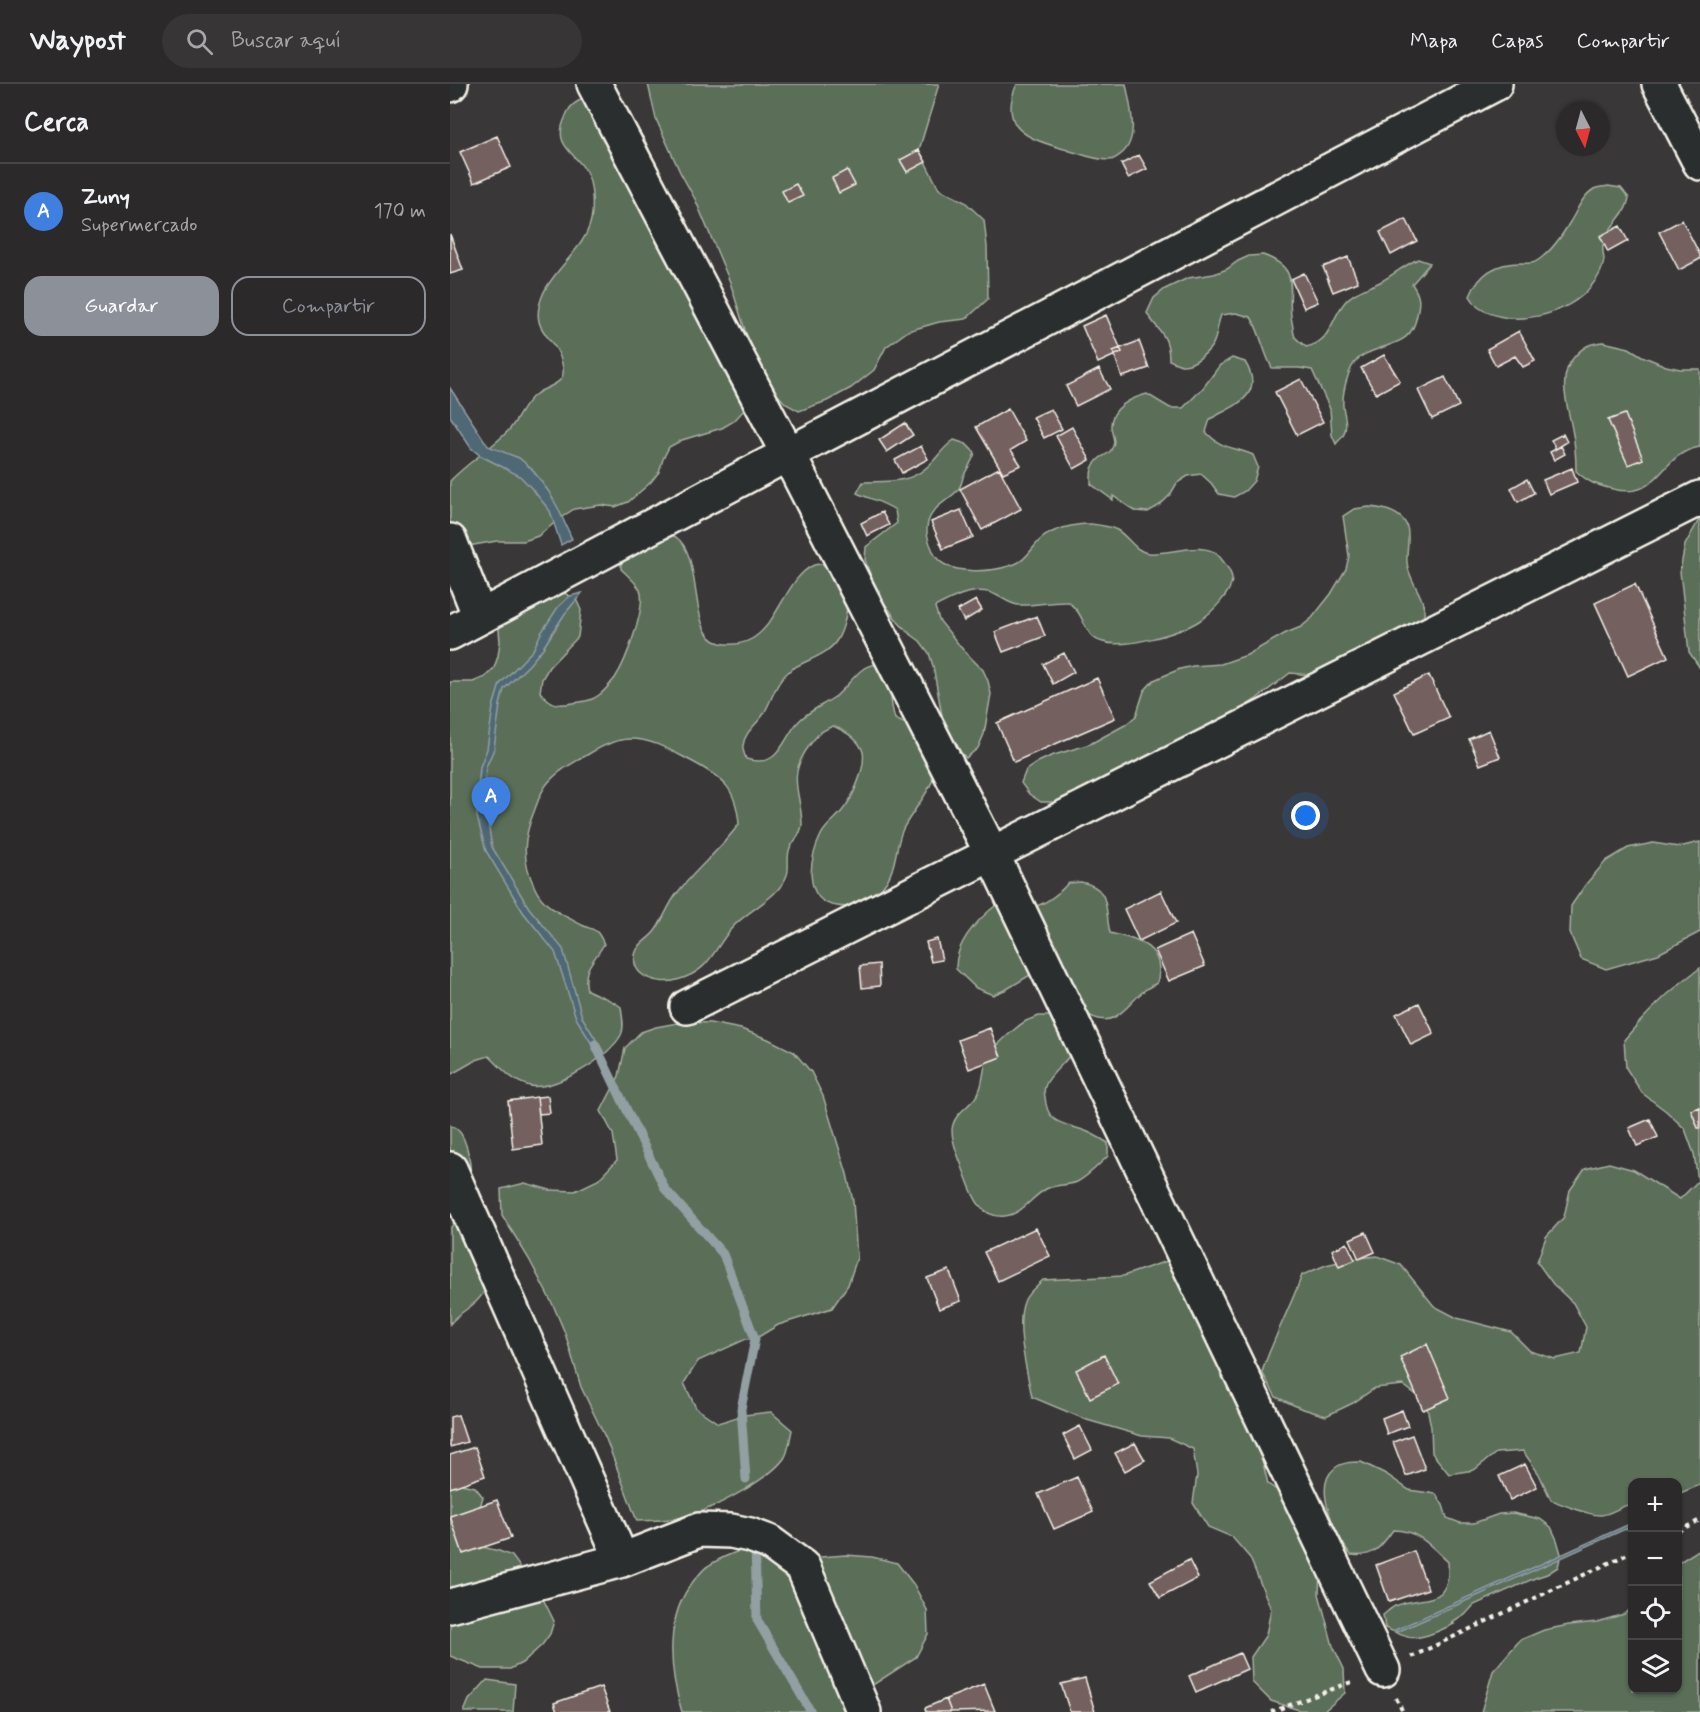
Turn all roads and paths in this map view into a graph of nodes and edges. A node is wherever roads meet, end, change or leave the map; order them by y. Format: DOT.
graph roads {
  1 [pos="594,84"];
  2 [pos="1495,84"];
  3 [pos="1659,84"];
  4 [pos="1700,163"];
  5 [pos="788,454"];
  6 [pos="1700,498"];
  7 [pos="450,541"];
  8 [pos="480,617"];
  9 [pos="450,633"];
  10 [pos="992,854"];
  11 [pos="687,1007"];
  12 [pos="452,1176"];
  13 [pos="1700,1520"];
  14 [pos="1682,1529"];
  15 [pos="1628,1554"];
  16 [pos="622,1560"];
  17 [pos="450,1606"];
  18 [pos="1383,1670"];
  19 [pos="864,1712"];
  20 [pos="1271,1712"];
  1 -- 5 [label="street"];
  2 -- 5 [label="street"];
  3 -- 4 [label="street"];
  5 -- 8 [label="street"];
  5 -- 10 [label="street"];
  6 -- 10 [label="street"];
  7 -- 8 [label="street"];
  8 -- 9 [label="street"];
  10 -- 11 [label="street"];
  10 -- 18 [label="street"];
  12 -- 16 [label="street"];
  13 -- 14 [label="path"];
  15 -- 18 [label="path"];
  16 -- 17 [label="street"];
  16 -- 19 [label="street"];
  18 -- 20 [label="path"];
}
